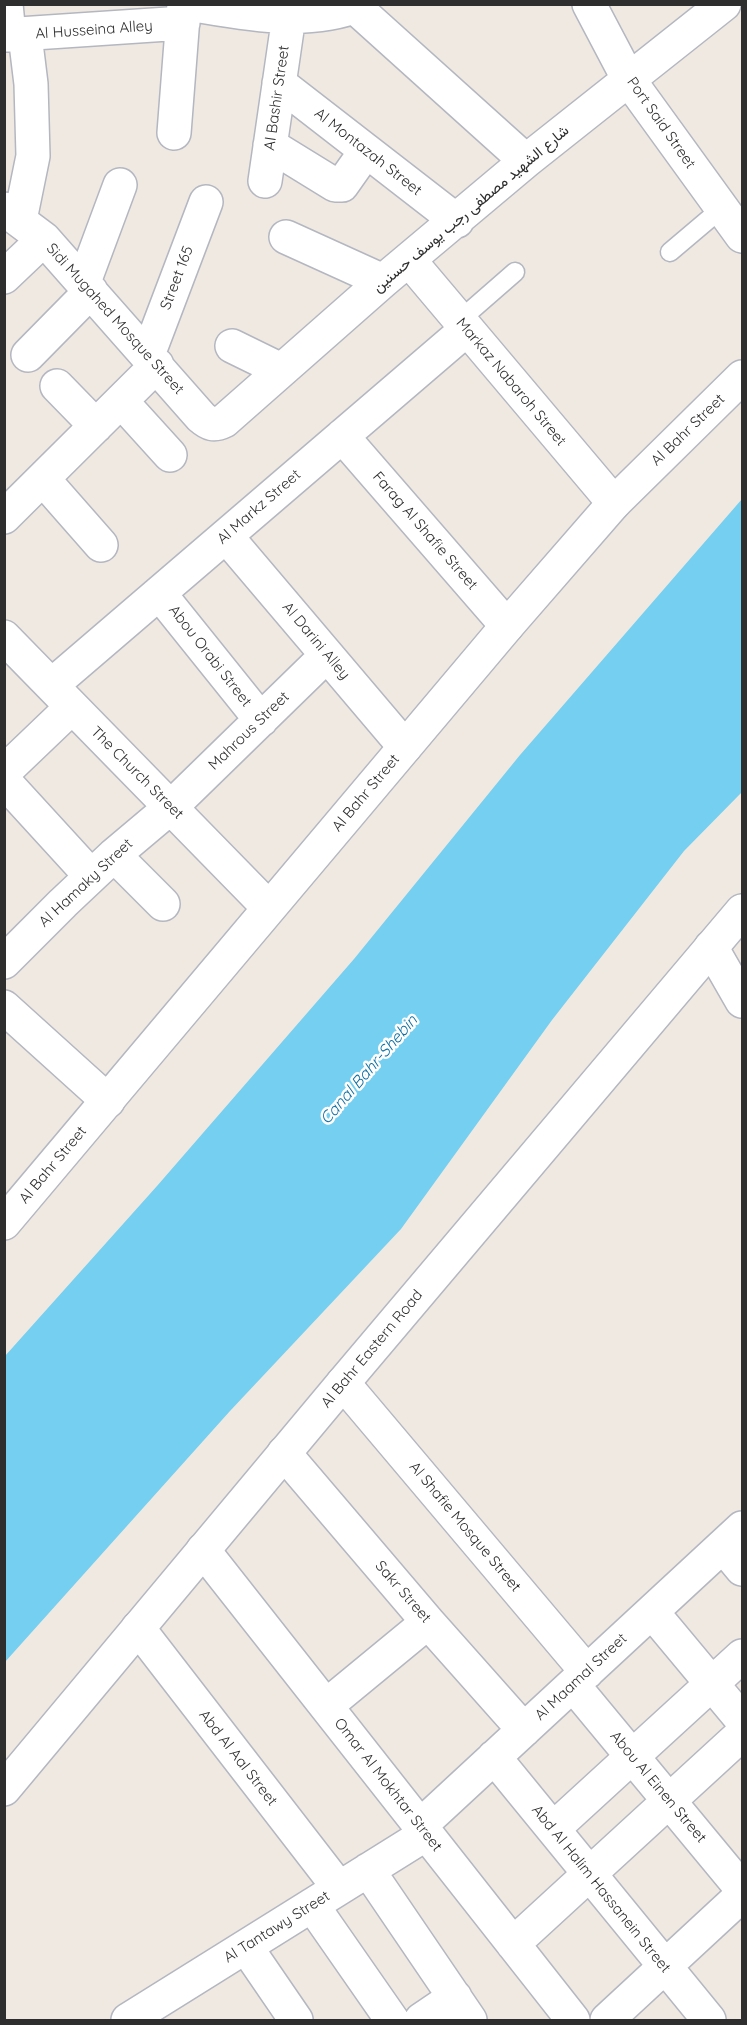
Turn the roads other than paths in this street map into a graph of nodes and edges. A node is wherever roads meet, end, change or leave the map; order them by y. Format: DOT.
graph roads {
  1 [pos="589,4"];
  2 [pos="722,5"];
  3 [pos="358,6"];
  4 [pos="185,11"];
  5 [pos="289,16"];
  6 [pos="11,27"];
  7 [pos="629,80"];
  8 [pos="279,83"];
  9 [pos="174,133"];
  10 [pos="270,145"];
  11 [pos="366,151"];
  12 [pos="526,161"];
  13 [pos="265,181"];
  14 [pos="120,185"];
  15 [pos="206,202"];
  16 [pos="722,208"];
  17 [pos="457,220"];
  18 [pos="23,222"];
  19 [pos="742,236"];
  20 [pos="286,237"];
  21 [pos="670,252"];
  22 [pos="409,260"];
  23 [pos="515,272"];
  24 [pos="4,277"];
  25 [pos="383,281"];
  26 [pos="88,286"];
  27 [pos="463,325"];
  28 [pos="232,346"];
  29 [pos="28,356"];
  30 [pos="152,360"];
  31 [pos="281,370"];
  32 [pos="742,377"];
  33 [pos="57,386"];
  34 [pos="122,401"];
  35 [pos="224,421"];
  36 [pos="96,426"];
  37 [pos="342,436"];
  38 [pos="170,455"];
  39 [pos="43,479"];
  40 [pos="614,503"];
  41 [pos="4,517"];
  42 [pos="226,536"];
  43 [pos="101,545"];
  44 [pos="159,593"];
  45 [pos="507,626"];
  46 [pos="4,638"];
  47 [pos="327,654"];
  48 [pos="62,696"];
  49 [pos="261,720"];
  50 [pos="405,747"];
  51 [pos="4,772"];
  52 [pos="4,781"];
  53 [pos="171,807"];
  54 [pos="102,866"];
  55 [pos="163,904"];
  56 [pos="269,908"];
  57 [pos="742,911"];
  58 [pos="711,947"];
  59 [pos="4,962"];
  60 [pos="742,1001"];
  61 [pos="4,1007"];
  62 [pos="108,1101"];
  63 [pos="10,1206"];
  64 [pos="343,1383"];
  65 [pos="284,1453"];
  66 [pos="736,1548"];
  67 [pos="203,1550"];
  68 [pos="652,1612"];
  69 [pos="428,1622"];
  70 [pos="138,1628"];
  71 [pos="742,1656"];
  72 [pos="580,1679"];
  73 [pos="712,1684"];
  74 [pos="326,1706"];
  75 [pos="742,1720"];
  76 [pos="524,1730"];
  77 [pos="742,1734"];
  78 [pos="494,1757"];
  79 [pos="632,1757"];
  80 [pos="4,1789"];
  81 [pos="669,1801"];
  82 [pos="553,1829"];
  83 [pos="423,1830"];
  84 [pos="368,1870"];
  85 [pos="589,1875"];
  86 [pos="742,1889"];
  87 [pos="742,1895"];
  88 [pos="325,1897"];
  89 [pos="513,1944"];
  90 [pos="246,1947"];
  91 [pos="665,1967"];
  92 [pos="462,2009"];
  93 [pos="130,2020"];
  94 [pos="296,2020"];
  95 [pos="392,2020"];
  96 [pos="421,2020"];
  97 [pos="573,2020"];
  98 [pos="608,2020"];
  99 [pos="709,2020"];
  1 -- 7 [label="street, Port Said Street"];
  2 -- 7 [label="street, شارع الشهيد مصطفى رجب يوسف حسنين"];
  3 -- 5 [label="street, Al Husseina Alley"];
  3 -- 12 [label="street"];
  4 -- 5 [label="street, Al Husseina Alley"];
  4 -- 6 [label="street, Al Husseina Alley"];
  4 -- 9 [label="street"];
  5 -- 8 [label="street, Al Bashir Street"];
  6 -- 18 [label="street"];
  7 -- 12 [label="street, شارع الشهيد مصطفى رجب يوسف حسنين"];
  7 -- 16 [label="street, Port Said Street"];
  8 -- 10 [label="street, Al Bashir Street"];
  8 -- 11 [label="street, Al Montazah Street"];
  10 -- 11 [label="street"];
  10 -- 13 [label="street, Al Bashir Street"];
  11 -- 17 [label="street, Al Montazah Street"];
  12 -- 17 [label="street, شارع الشهيد مصطفى رجب يوسف حسنين"];
  14 -- 26 [label="street"];
  15 -- 30 [label="street, Street 165"];
  16 -- 19 [label="street, Port Said Street"];
  16 -- 21 [label="lane"];
  17 -- 22 [label="street, شارع الشهيد مصطفى رجب يوسف حسنين"];
  18 -- 24 [label="street"];
  18 -- 26 [label="street, Sidi Mugahed Mosque Street"];
  20 -- 25 [label="street"];
  22 -- 25 [label="street, شارع الشهيد مصطفى رجب يوسف حسنين"];
  22 -- 27 [label="street, Markaz Nabaroh Street"];
  23 -- 27 [label="lane"];
  25 -- 31 [label="street, شارع الشهيد مصطفى رجب يوسف حسنين"];
  26 -- 29 [label="street"];
  26 -- 30 [label="street, Sidi Mugahed Mosque Street"];
  27 -- 37 [label="street, Al Markz Street"];
  27 -- 40 [label="street, Markaz Nabaroh Street"];
  28 -- 31 [label="street"];
  30 -- 34 [label="street"];
  30 -- 35 [label="street, Sidi Mugahed Mosque Street"];
  31 -- 35 [label="street, شارع الشهيد مصطفى رجب يوسف حسنين"];
  32 -- 40 [label="street, Al Bahr Street"];
  33 -- 36 [label="street"];
  34 -- 36 [label="street"];
  34 -- 38 [label="street"];
  36 -- 39 [label="street"];
  37 -- 42 [label="street, Al Markz Street"];
  37 -- 45 [label="street, Farag Al Shafie Street"];
  39 -- 41 [label="street"];
  39 -- 43 [label="street"];
  40 -- 45 [label="street, Al Bahr Street"];
  42 -- 44 [label="street, Al Markz Street"];
  42 -- 47 [label="street, Al Darini Alley"];
  44 -- 48 [label="street, Al Markz Street"];
  44 -- 49 [label="street, Abou Orabi Street"];
  45 -- 50 [label="street, Al Bahr Street"];
  46 -- 48 [label="street, The Church Street"];
  47 -- 49 [label="street, Mahrous Street"];
  47 -- 50 [label="street, Al Darini Alley"];
  48 -- 51 [label="street, Al Markz Street"];
  48 -- 53 [label="street, The Church Street"];
  49 -- 53 [label="street, Mahrous Street"];
  50 -- 56 [label="street, Al Bahr Street"];
  52 -- 54 [label="street"];
  53 -- 54 [label="street, Al Hamaky Street"];
  53 -- 56 [label="street, The Church Street"];
  54 -- 55 [label="street"];
  54 -- 59 [label="street, Al Hamaky Street"];
  56 -- 62 [label="street, Al Bahr Street"];
  57 -- 58 [label="street, Al Bahr Eastern Road"];
  58 -- 60 [label="street"];
  58 -- 64 [label="street, Al Bahr Eastern Road"];
  61 -- 62 [label="street"];
  62 -- 63 [label="street, Al Bahr Street"];
  64 -- 65 [label="street, Al Bahr Eastern Road"];
  64 -- 72 [label="street, Al Shafie Mosque Street"];
  65 -- 67 [label="street, Al Bahr Eastern Road"];
  65 -- 69 [label="street, Sakr Street"];
  66 -- 68 [label="street, Al Maamal Street"];
  67 -- 70 [label="street, Al Bahr Eastern Road"];
  67 -- 74 [label="street, Omar Al Mokhtar Street"];
  68 -- 72 [label="street, Al Maamal Street"];
  68 -- 73 [label="street"];
  69 -- 74 [label="street"];
  69 -- 76 [label="street, Sakr Street"];
  70 -- 80 [label="street, Al Bahr Eastern Road"];
  70 -- 88 [label="street, Abd Al Aal Street"];
  71 -- 73 [label="street"];
  72 -- 76 [label="street, Al Maamal Street"];
  72 -- 79 [label="street, Abou Al Einen Street"];
  73 -- 75 [label="street"];
  73 -- 79 [label="street"];
  74 -- 83 [label="street, Omar Al Mokhtar Street"];
  76 -- 78 [label="street, Al Maamal Street"];
  77 -- 81 [label="street"];
  78 -- 82 [label="street, Abd Al Halim Hassanein Street"];
  78 -- 83 [label="street, Al Maamal Street"];
  79 -- 81 [label="street, Abou Al Einen Street"];
  79 -- 82 [label="street"];
  81 -- 85 [label="street"];
  81 -- 86 [label="street, Abou Al Einen Street"];
  82 -- 85 [label="street, Abd Al Halim Hassanein Street"];
  83 -- 84 [label="street, Al Tantawy Street"];
  83 -- 89 [label="street, Omar Al Mokhtar Street"];
  84 -- 88 [label="street, Al Tantawy Street"];
  84 -- 92 [label="street"];
  85 -- 89 [label="street"];
  85 -- 91 [label="street, Abd Al Halim Hassanein Street"];
  87 -- 91 [label="street"];
  88 -- 90 [label="street, Al Tantawy Street"];
  88 -- 95 [label="street, Abd Al Aal Street"];
  89 -- 97 [label="street, Omar Al Mokhtar Street"];
  90 -- 93 [label="street, Al Tantawy Street"];
  90 -- 94 [label="street"];
  91 -- 98 [label="street"];
  91 -- 99 [label="street, Abd Al Halim Hassanein Street"];
  92 -- 96 [label="street"];
}
